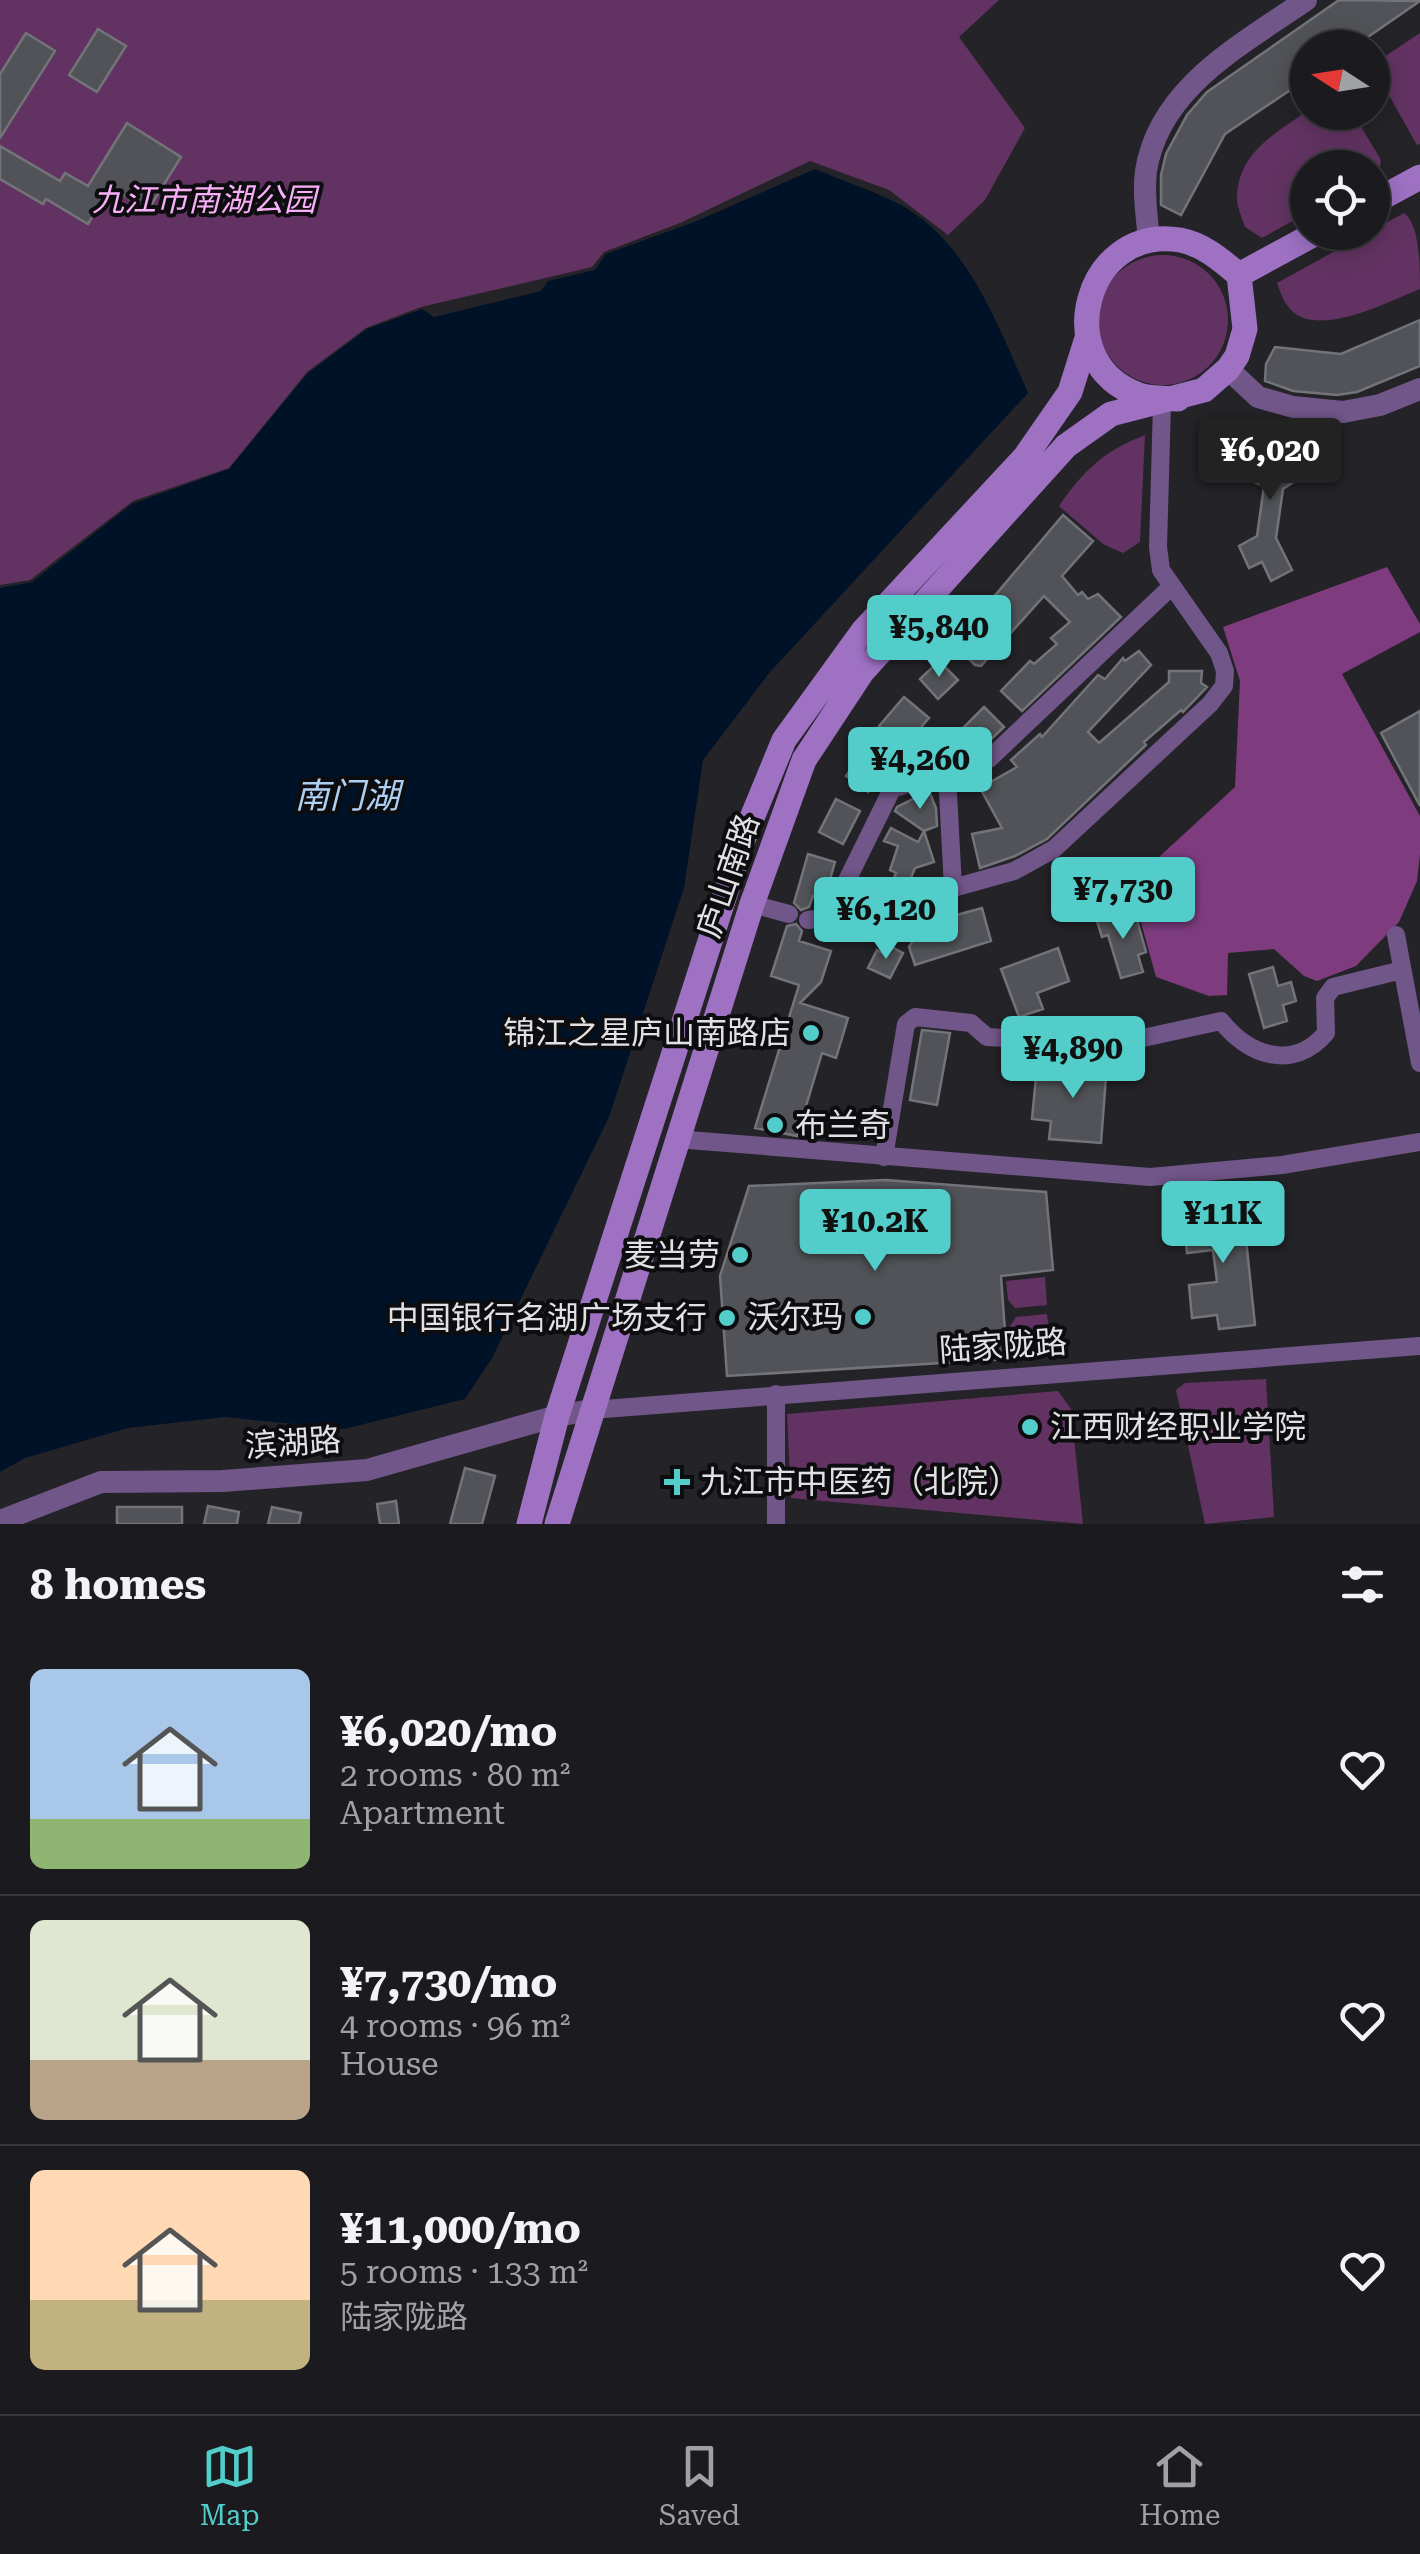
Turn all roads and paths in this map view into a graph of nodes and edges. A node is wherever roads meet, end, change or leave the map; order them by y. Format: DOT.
graph roads {
  1 [pos="1306,0"];
  2 [pos="1420,177"];
  3 [pos="1390,193"];
  4 [pos="1150,240"];
  5 [pos="1290,248"];
  6 [pos="1239,276"];
  7 [pos="1088,338"];
  8 [pos="1228,369"];
  9 [pos="1420,390"];
  10 [pos="1170,401"];
  11 [pos="1172,586"];
  12 [pos="947,774"];
  13 [pos="953,888"];
  14 [pos="752,904"];
  15 [pos="789,914"];
  16 [pos="808,920"];
  17 [pos="906,928"];
  18 [pos="1396,935"];
  19 [pos="1402,970"];
  20 [pos="1420,1063"];
  21 [pos="676,1139"];
  22 [pos="1420,1142"];
  23 [pos="884,1157"];
  24 [pos="1420,1346"];
  25 [pos="776,1394"];
  26 [pos="591,1410"];
  27 [pos="557,1416"];
  28 [pos="0,1521"];
  29 [pos="529,1524"];
  30 [pos="557,1524"];
  31 [pos="776,1524"];
  1 -- 4 [label="street"];
  2 -- 3 [label="main road"];
  4 -- 6 [label="main road"];
  4 -- 7 [label="main road"];
  5 -- 6 [label="main road"];
  6 -- 8 [label="main road"];
  7 -- 10 [label="main road"];
  7 -- 27 [label="main road, 庐山南路"];
  8 -- 9 [label="street"];
  8 -- 10 [label="main road"];
  10 -- 11 [label="street"];
  10 -- 14 [label="main road, 庐山南路"];
  11 -- 12 [label="street"];
  11 -- 13 [label="street"];
  12 -- 13 [label="street"];
  12 -- 16 [label="street"];
  13 -- 17 [label="street"];
  14 -- 15 [label="street"];
  14 -- 21 [label="main road, 庐山南路"];
  18 -- 19 [label="street"];
  19 -- 20 [label="street"];
  19 -- 23 [label="street"];
  21 -- 23 [label="street"];
  21 -- 26 [label="main road, 庐山南路"];
  22 -- 23 [label="street"];
  24 -- 25 [label="street, 陆家陇路"];
  25 -- 26 [label="street, 陆家陇路"];
  25 -- 31 [label="street"];
  26 -- 27 [label="street, 滨湖路"];
  26 -- 30 [label="main road, 庐山南路"];
  27 -- 28 [label="street, 滨湖路"];
  27 -- 29 [label="main road, 庐山南路"];
}
